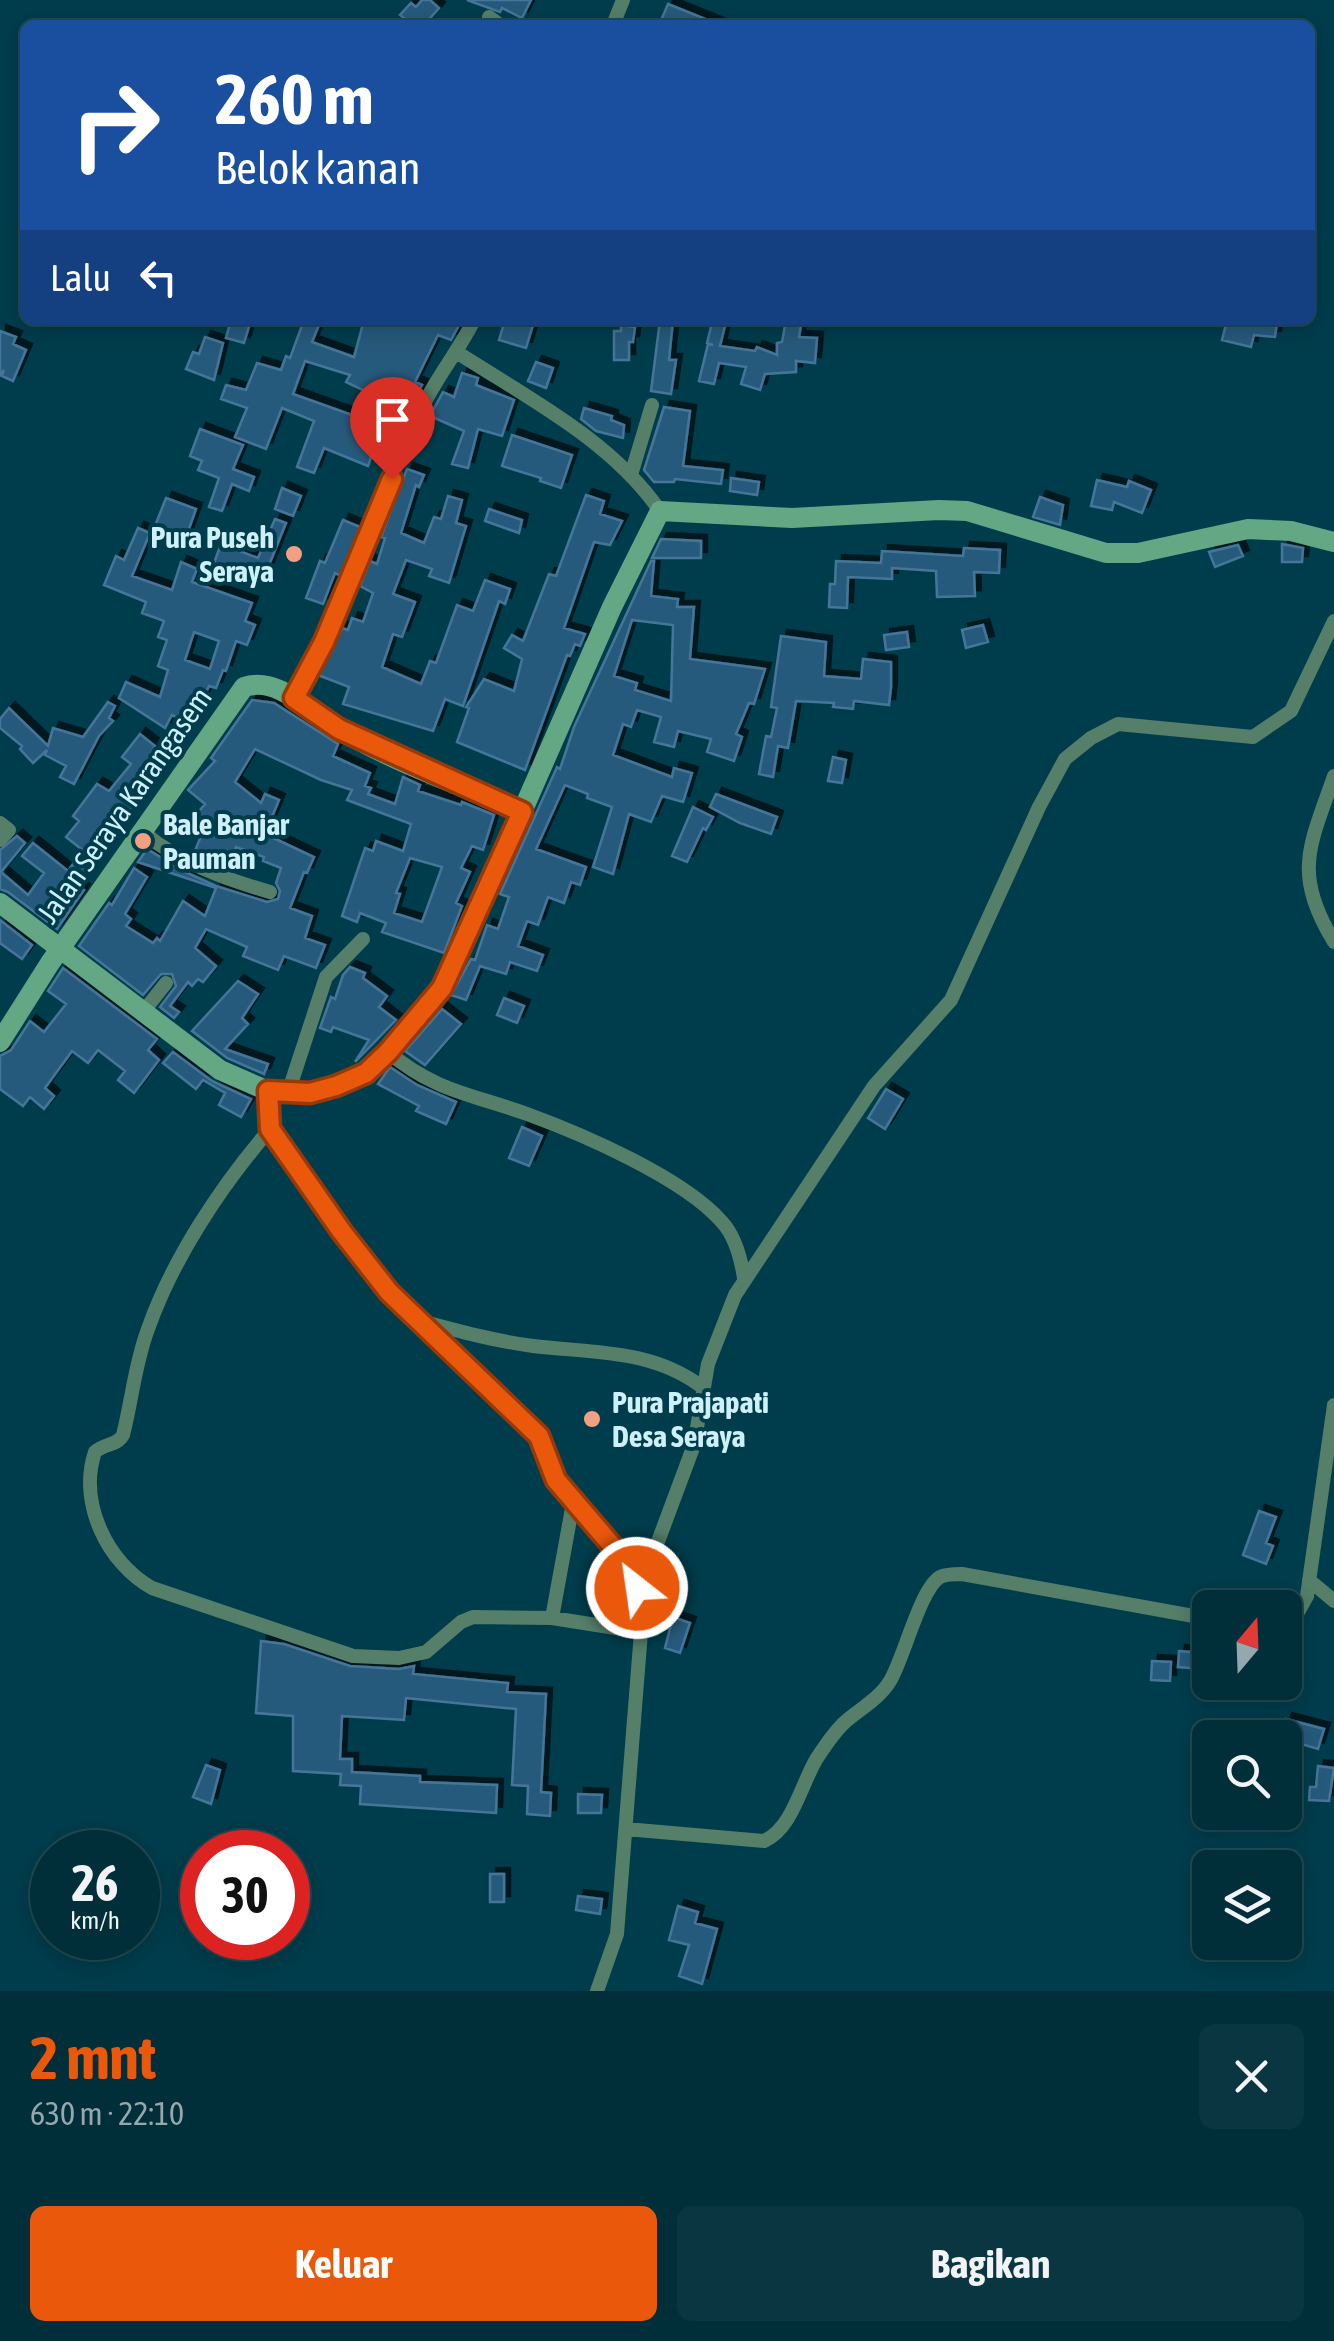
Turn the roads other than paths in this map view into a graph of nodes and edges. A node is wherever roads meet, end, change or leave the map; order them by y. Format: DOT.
graph roads {
  1 [pos="472,325"];
  2 [pos="458,353"];
  3 [pos="652,405"];
  4 [pos="630,475"];
  5 [pos="660,511"];
  6 [pos="1334,542"];
  7 [pos="1334,621"];
  8 [pos="294,698"];
  9 [pos="1334,776"];
  10 [pos="522,812"];
  11 [pos="0,823"];
  12 [pos="144,833"];
  13 [pos="0,840"];
  14 [pos="270,892"];
  15 [pos="0,903"];
  16 [pos="363,940"];
  17 [pos="1334,942"];
  18 [pos="59,951"];
  19 [pos="166,983"];
  20 [pos="143,1012"];
  21 [pos="0,1042"];
  22 [pos="388,1052"];
  23 [pos="278,1092"];
  24 [pos="270,1129"];
  25 [pos="744,1278"];
  26 [pos="420,1321"];
  27 [pos="702,1387"];
  28 [pos="1334,1406"];
  29 [pos="573,1502"];
  30 [pos="632,1569"];
  31 [pos="1309,1580"];
  32 [pos="1334,1601"];
  33 [pos="1302,1605"];
  34 [pos="1192,1616"];
  35 [pos="552,1618"];
  36 [pos="641,1632"];
  37 [pos="626,1830"];
  38 [pos="597,1991"];
  1 -- 2 [label="street"];
  2 -- 4 [label="street"];
  2 -- 8 [label="street"];
  3 -- 4 [label="street"];
  4 -- 5 [label="street"];
  5 -- 6 [label="street"];
  5 -- 10 [label="street"];
  7 -- 25 [label="street"];
  8 -- 10 [label="street, Jalan Seraya Karangasem"];
  8 -- 12 [label="street, Jalan Seraya Karangasem"];
  9 -- 17 [label="street"];
  10 -- 22 [label="street"];
  11 -- 13 [label="street"];
  12 -- 14 [label="street"];
  12 -- 18 [label="street, Jalan Seraya Karangasem"];
  15 -- 18 [label="street"];
  16 -- 23 [label="street"];
  18 -- 20 [label="street"];
  18 -- 21 [label="street, Jalan Seraya Karangasem"];
  19 -- 20 [label="street"];
  20 -- 23 [label="street"];
  22 -- 23 [label="street"];
  22 -- 25 [label="street"];
  23 -- 24 [label="street"];
  24 -- 26 [label="street"];
  24 -- 35 [label="street"];
  25 -- 27 [label="street"];
  26 -- 27 [label="street"];
  26 -- 29 [label="street"];
  27 -- 30 [label="street"];
  28 -- 31 [label="street"];
  29 -- 30 [label="street"];
  29 -- 35 [label="street"];
  30 -- 36 [label="street"];
  31 -- 32 [label="street"];
  31 -- 33 [label="street"];
  34 -- 37 [label="street"];
  35 -- 36 [label="street"];
  36 -- 37 [label="street"];
  37 -- 38 [label="street"];
}
